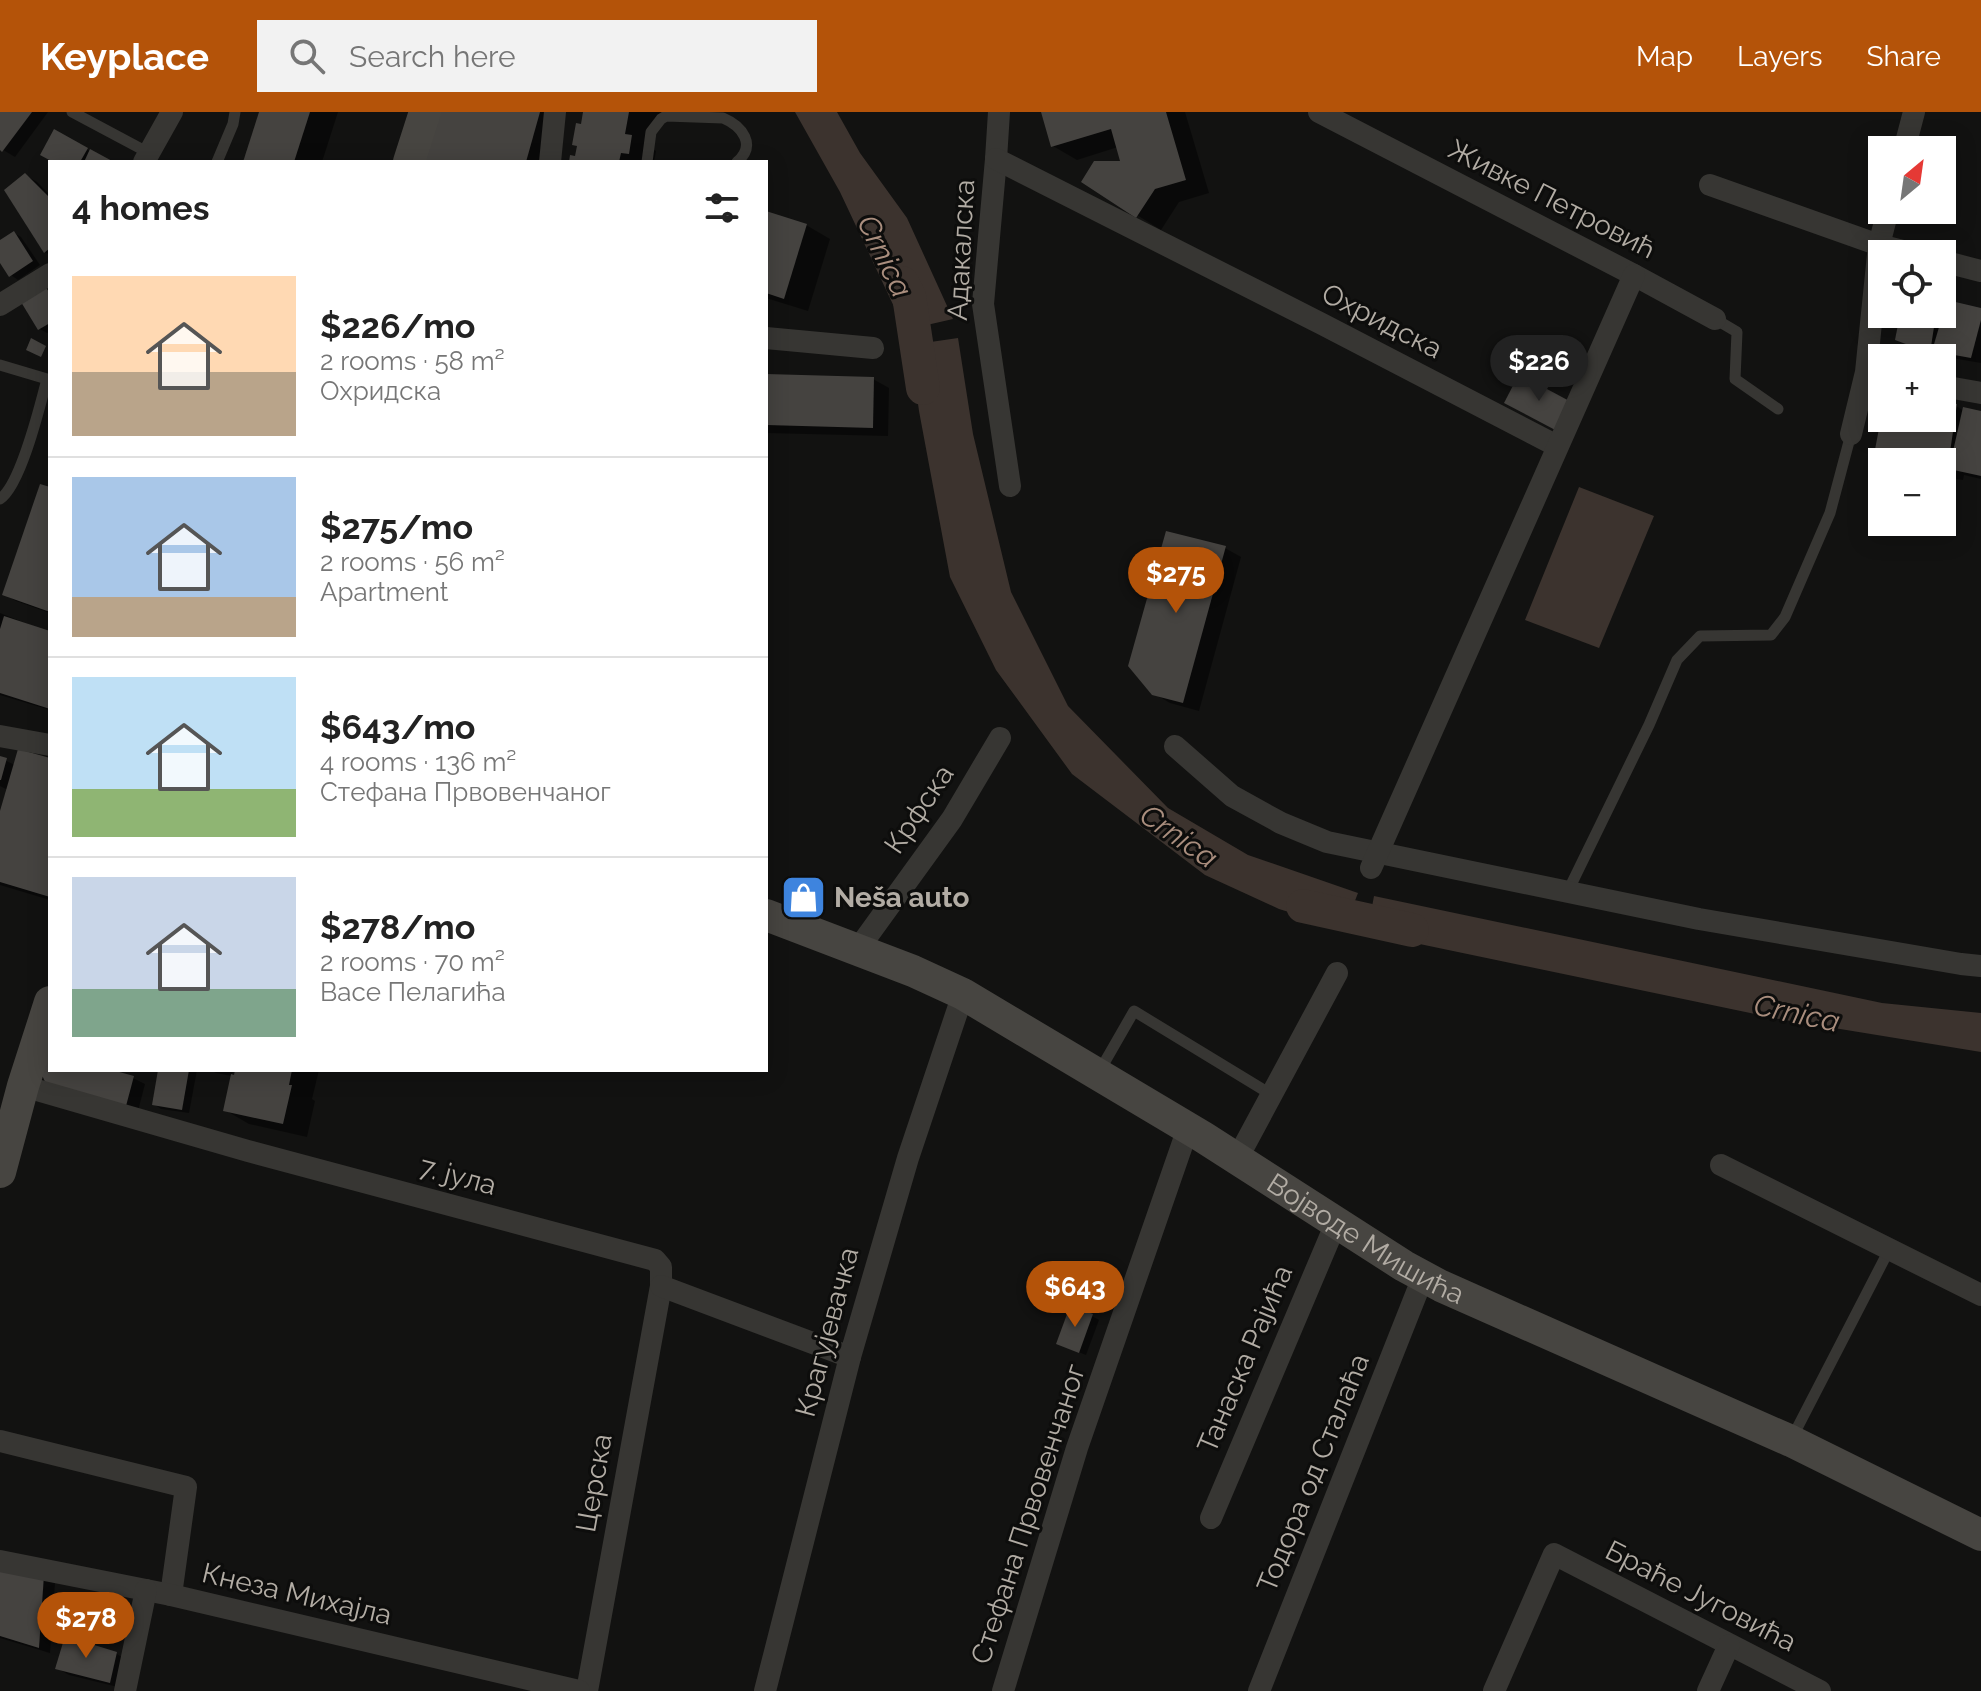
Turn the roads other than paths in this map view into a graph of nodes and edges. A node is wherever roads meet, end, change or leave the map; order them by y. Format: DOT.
graph roads {
  1 [pos="72,112"];
  2 [pos="172,112"];
  3 [pos="235,112"];
  4 [pos="425,112"];
  5 [pos="555,112"];
  6 [pos="999,112"];
  7 [pos="1319,112"];
  8 [pos="1914,112"];
  9 [pos="1908,136"];
  10 [pos="147,157"];
  11 [pos="996,159"];
  12 [pos="218,160"];
  13 [pos="410,160"];
  14 [pos="550,160"];
  15 [pos="647,160"];
  16 [pos="739,160"];
  17 [pos="1710,185"];
  18 [pos="1868,241"];
  19 [pos="1956,265"];
  20 [pos="1981,271"];
  21 [pos="48,275"];
  22 [pos="1634,275"];
  23 [pos="0,305"];
  24 [pos="1715,319"];
  25 [pos="768,338"];
  26 [pos="873,348"];
  27 [pos="0,365"];
  28 [pos="48,380"];
  29 [pos="48,383"];
  30 [pos="1868,389"];
  31 [pos="1956,389"];
  32 [pos="1981,393"];
  33 [pos="1778,409"];
  34 [pos="1851,434"];
  35 [pos="1557,446"];
  36 [pos="1010,486"];
  37 [pos="0,499"];
  38 [pos="0,736"];
  39 [pos="1000,738"];
  40 [pos="48,745"];
  41 [pos="1175,746"];
  42 [pos="1375,860"];
  43 [pos="1568,891"];
  44 [pos="768,916"];
  45 [pos="858,949"];
  46 [pos="1981,966"];
  47 [pos="1337,973"];
  48 [pos="963,994"];
  49 [pos="48,1007"];
  50 [pos="1098,1075"];
  51 [pos="18,1085"];
  52 [pos="1272,1095"];
  53 [pos="1188,1128"];
  54 [pos="1237,1159"];
  55 [pos="1721,1165"];
  56 [pos="0,1172"];
  57 [pos="1336,1223"];
  58 [pos="1889,1250"];
  59 [pos="1423,1277"];
  60 [pos="661,1286"];
  61 [pos="1981,1295"];
  62 [pos="850,1357"];
  63 [pos="0,1441"];
  64 [pos="1791,1441"];
  65 [pos="1211,1518"];
  66 [pos="1981,1535"];
  67 [pos="0,1561"];
  68 [pos="146,1590"];
  69 [pos="171,1595"];
  70 [pos="1729,1645"];
  71 [pos="125,1691"];
  72 [pos="579,1691"];
  73 [pos="587,1691"];
  74 [pos="765,1691"];
  75 [pos="1003,1691"];
  76 [pos="1259,1691"];
  77 [pos="1494,1691"];
  78 [pos="1708,1691"];
  79 [pos="1820,1691"];
  1 -- 10 [label="lane"];
  2 -- 10 [label="street"];
  3 -- 12 [label="lane"];
  4 -- 13 [label="main road"];
  5 -- 14 [label="street"];
  6 -- 11 [label="street, Адакалска"];
  7 -- 22 [label="street, Живке Петровић"];
  8 -- 9 [label="street"];
  11 -- 35 [label="street, Охридска"];
  11 -- 36 [label="street, Адакалска"];
  15 -- 16 [label="lane"];
  17 -- 18 [label="street"];
  19 -- 20 [label="street"];
  21 -- 23 [label="street"];
  22 -- 24 [label="street, Живке Петровић"];
  22 -- 35 [label="street"];
  24 -- 33 [label="lane"];
  25 -- 26 [label="street"];
  27 -- 28 [label="lane"];
  29 -- 37 [label="lane"];
  30 -- 34 [label="street"];
  31 -- 32 [label="street"];
  34 -- 43 [label="lane"];
  35 -- 42 [label="street"];
  38 -- 40 [label="street"];
  39 -- 45 [label="street, Крфска"];
  41 -- 42 [label="street"];
  42 -- 43 [label="street"];
  43 -- 46 [label="street"];
  44 -- 45 [label="main road, Војводе Мишића"];
  45 -- 48 [label="main road, Војводе Мишића"];
  47 -- 52 [label="street"];
  48 -- 50 [label="main road, Војводе Мишића"];
  48 -- 62 [label="street, Крагујевачка"];
  49 -- 51 [label="main road"];
  50 -- 52 [label="lane"];
  50 -- 53 [label="main road, Војводе Мишића"];
  51 -- 56 [label="main road"];
  51 -- 60 [label="street, 7. јула"];
  52 -- 54 [label="street"];
  53 -- 54 [label="main road, Војводе Мишића"];
  53 -- 75 [label="street, Стефана Првовенчаног"];
  54 -- 57 [label="main road, Војводе Мишића"];
  55 -- 58 [label="street"];
  57 -- 59 [label="main road, Војводе Мишића"];
  57 -- 65 [label="street, Танаска Рајића"];
  58 -- 61 [label="street"];
  58 -- 64 [label="lane"];
  59 -- 64 [label="main road, Војводе Мишића"];
  59 -- 76 [label="street, Тодора од Сталаћа"];
  60 -- 62 [label="street"];
  60 -- 73 [label="street, Церска"];
  62 -- 74 [label="street, Крагујевачка"];
  63 -- 69 [label="street"];
  64 -- 66 [label="main road, Војводе Мишића"];
  67 -- 68 [label="street, Кнеза Михајла"];
  68 -- 69 [label="street, Кнеза Михајла"];
  68 -- 71 [label="street"];
  69 -- 72 [label="street, Кнеза Михајла"];
  70 -- 77 [label="street, Браће Југовића"];
  70 -- 78 [label="street"];
  70 -- 79 [label="street, Браће Југовића"];
}
